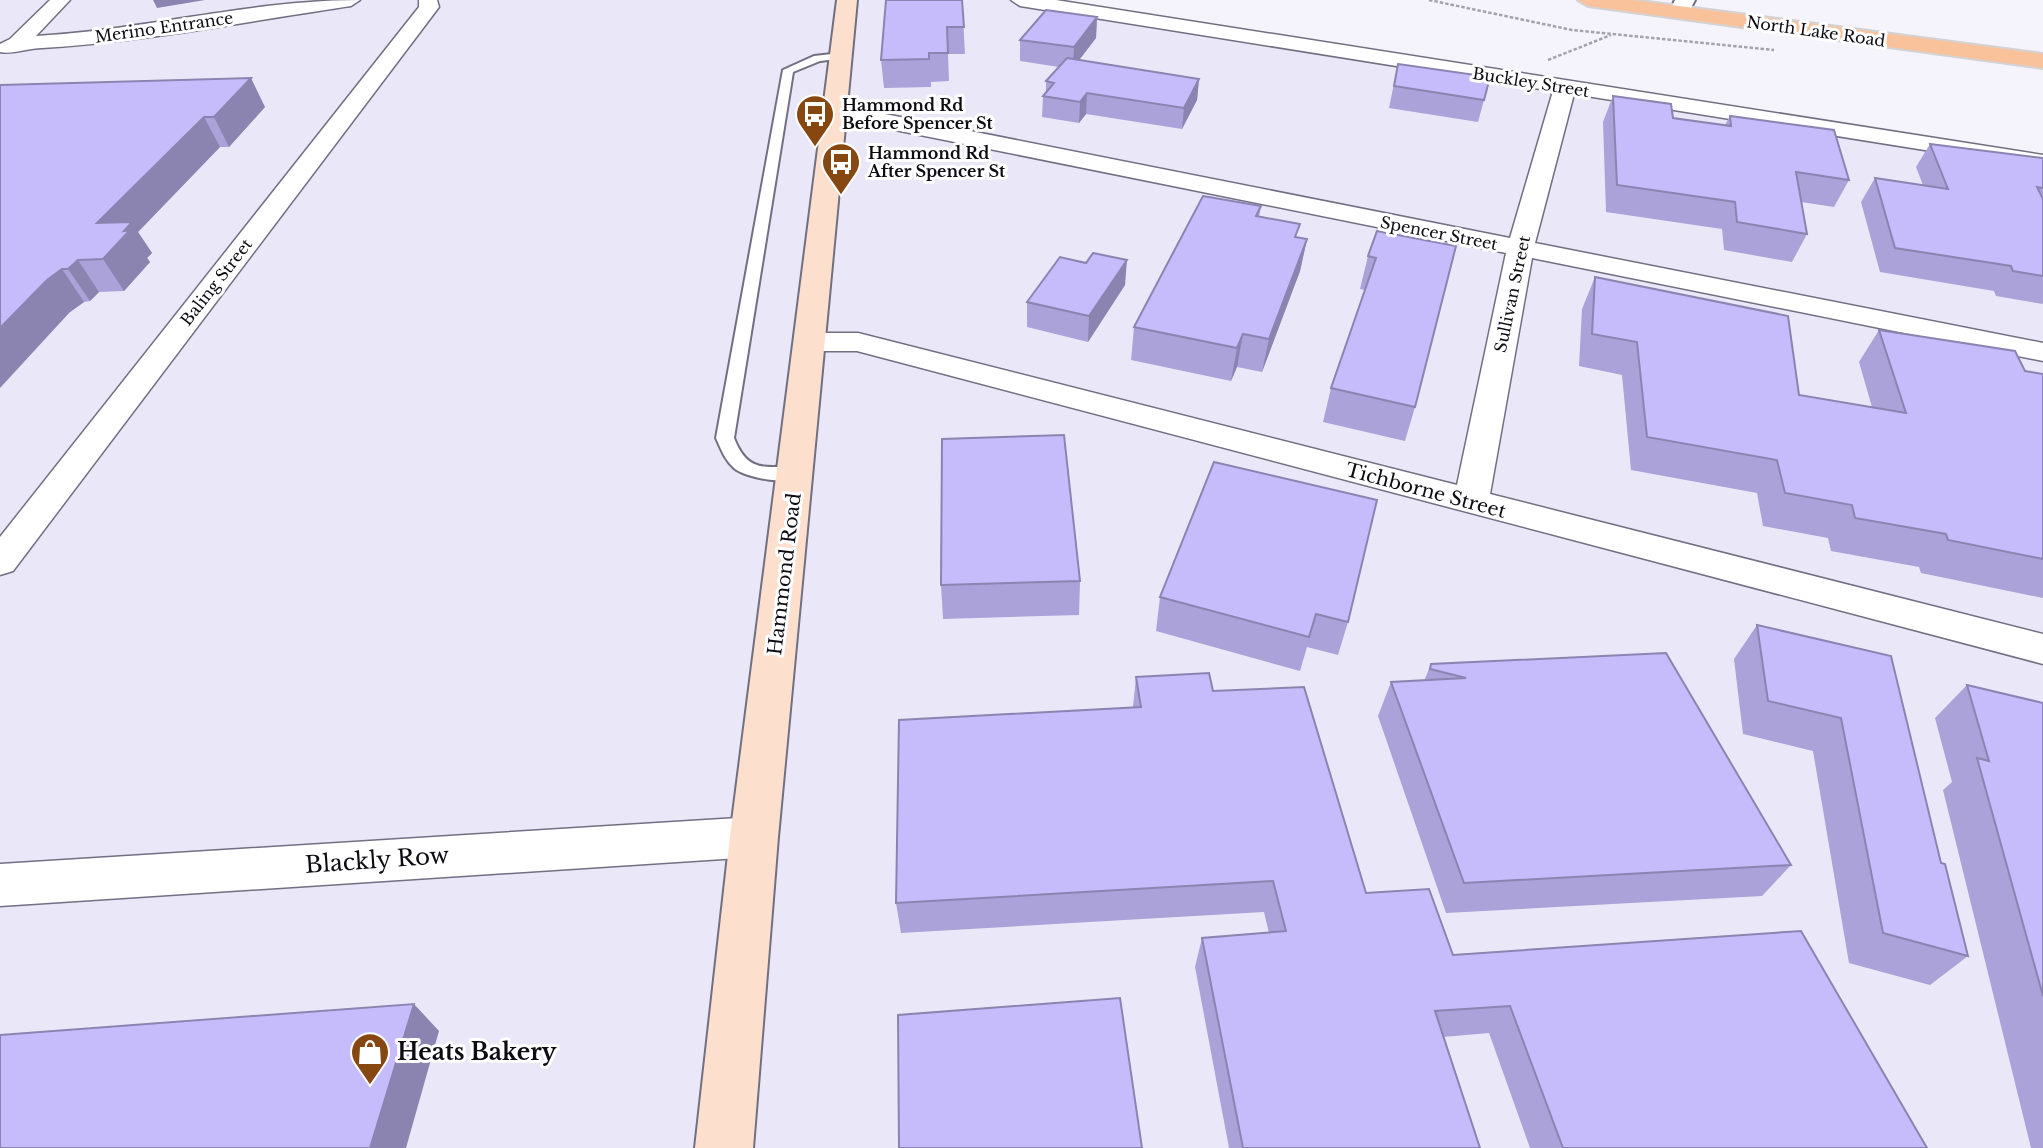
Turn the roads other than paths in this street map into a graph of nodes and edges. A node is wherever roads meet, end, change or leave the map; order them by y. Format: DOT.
graph roads {
  1 [pos="61,0"];
  2 [pos="351,0"];
  3 [pos="428,0"];
  4 [pos="847,0"];
  5 [pos="1020,0"];
  6 [pos="1588,0"];
  7 [pos="1680,4"];
  8 [pos="8,47"];
  9 [pos="2043,48"];
  10 [pos="841,56"];
  11 [pos="2043,61"];
  12 [pos="1565,88"];
  13 [pos="834,118"];
  14 [pos="2043,162"];
  15 [pos="1520,250"];
  16 [pos="809,342"];
  17 [pos="2043,352"];
  18 [pos="795,475"];
  19 [pos="1471,502"];
  20 [pos="0,562"];
  21 [pos="2043,649"];
  22 [pos="754,837"];
  23 [pos="0,885"];
  24 [pos="724,1148"];
  1 -- 8 [label="street"];
  2 -- 8 [label="street, Merino Entrance"];
  3 -- 20 [label="street, Baling Street"];
  4 -- 10 [label="main road, Hammond Road"];
  5 -- 12 [label="street, Buckley Street"];
  6 -- 7 [label="main road, North Lake Road"];
  7 -- 9 [label="main road, North Lake Road"];
  7 -- 11 [label="main road, North Lake Road"];
  10 -- 13 [label="main road, Hammond Road"];
  10 -- 18 [label="lane"];
  12 -- 14 [label="street, Buckley Street"];
  12 -- 15 [label="street, Sullivan Street"];
  13 -- 15 [label="street, Spencer Street"];
  13 -- 16 [label="main road, Hammond Road"];
  15 -- 17 [label="street, Spencer Street"];
  15 -- 19 [label="street, Sullivan Street"];
  16 -- 18 [label="main road, Hammond Road"];
  16 -- 19 [label="street, Tichborne Street"];
  18 -- 22 [label="main road, Hammond Road"];
  19 -- 21 [label="street, Tichborne Street"];
  22 -- 23 [label="street, Blackly Row"];
  22 -- 24 [label="main road, Hammond Road"];
}
